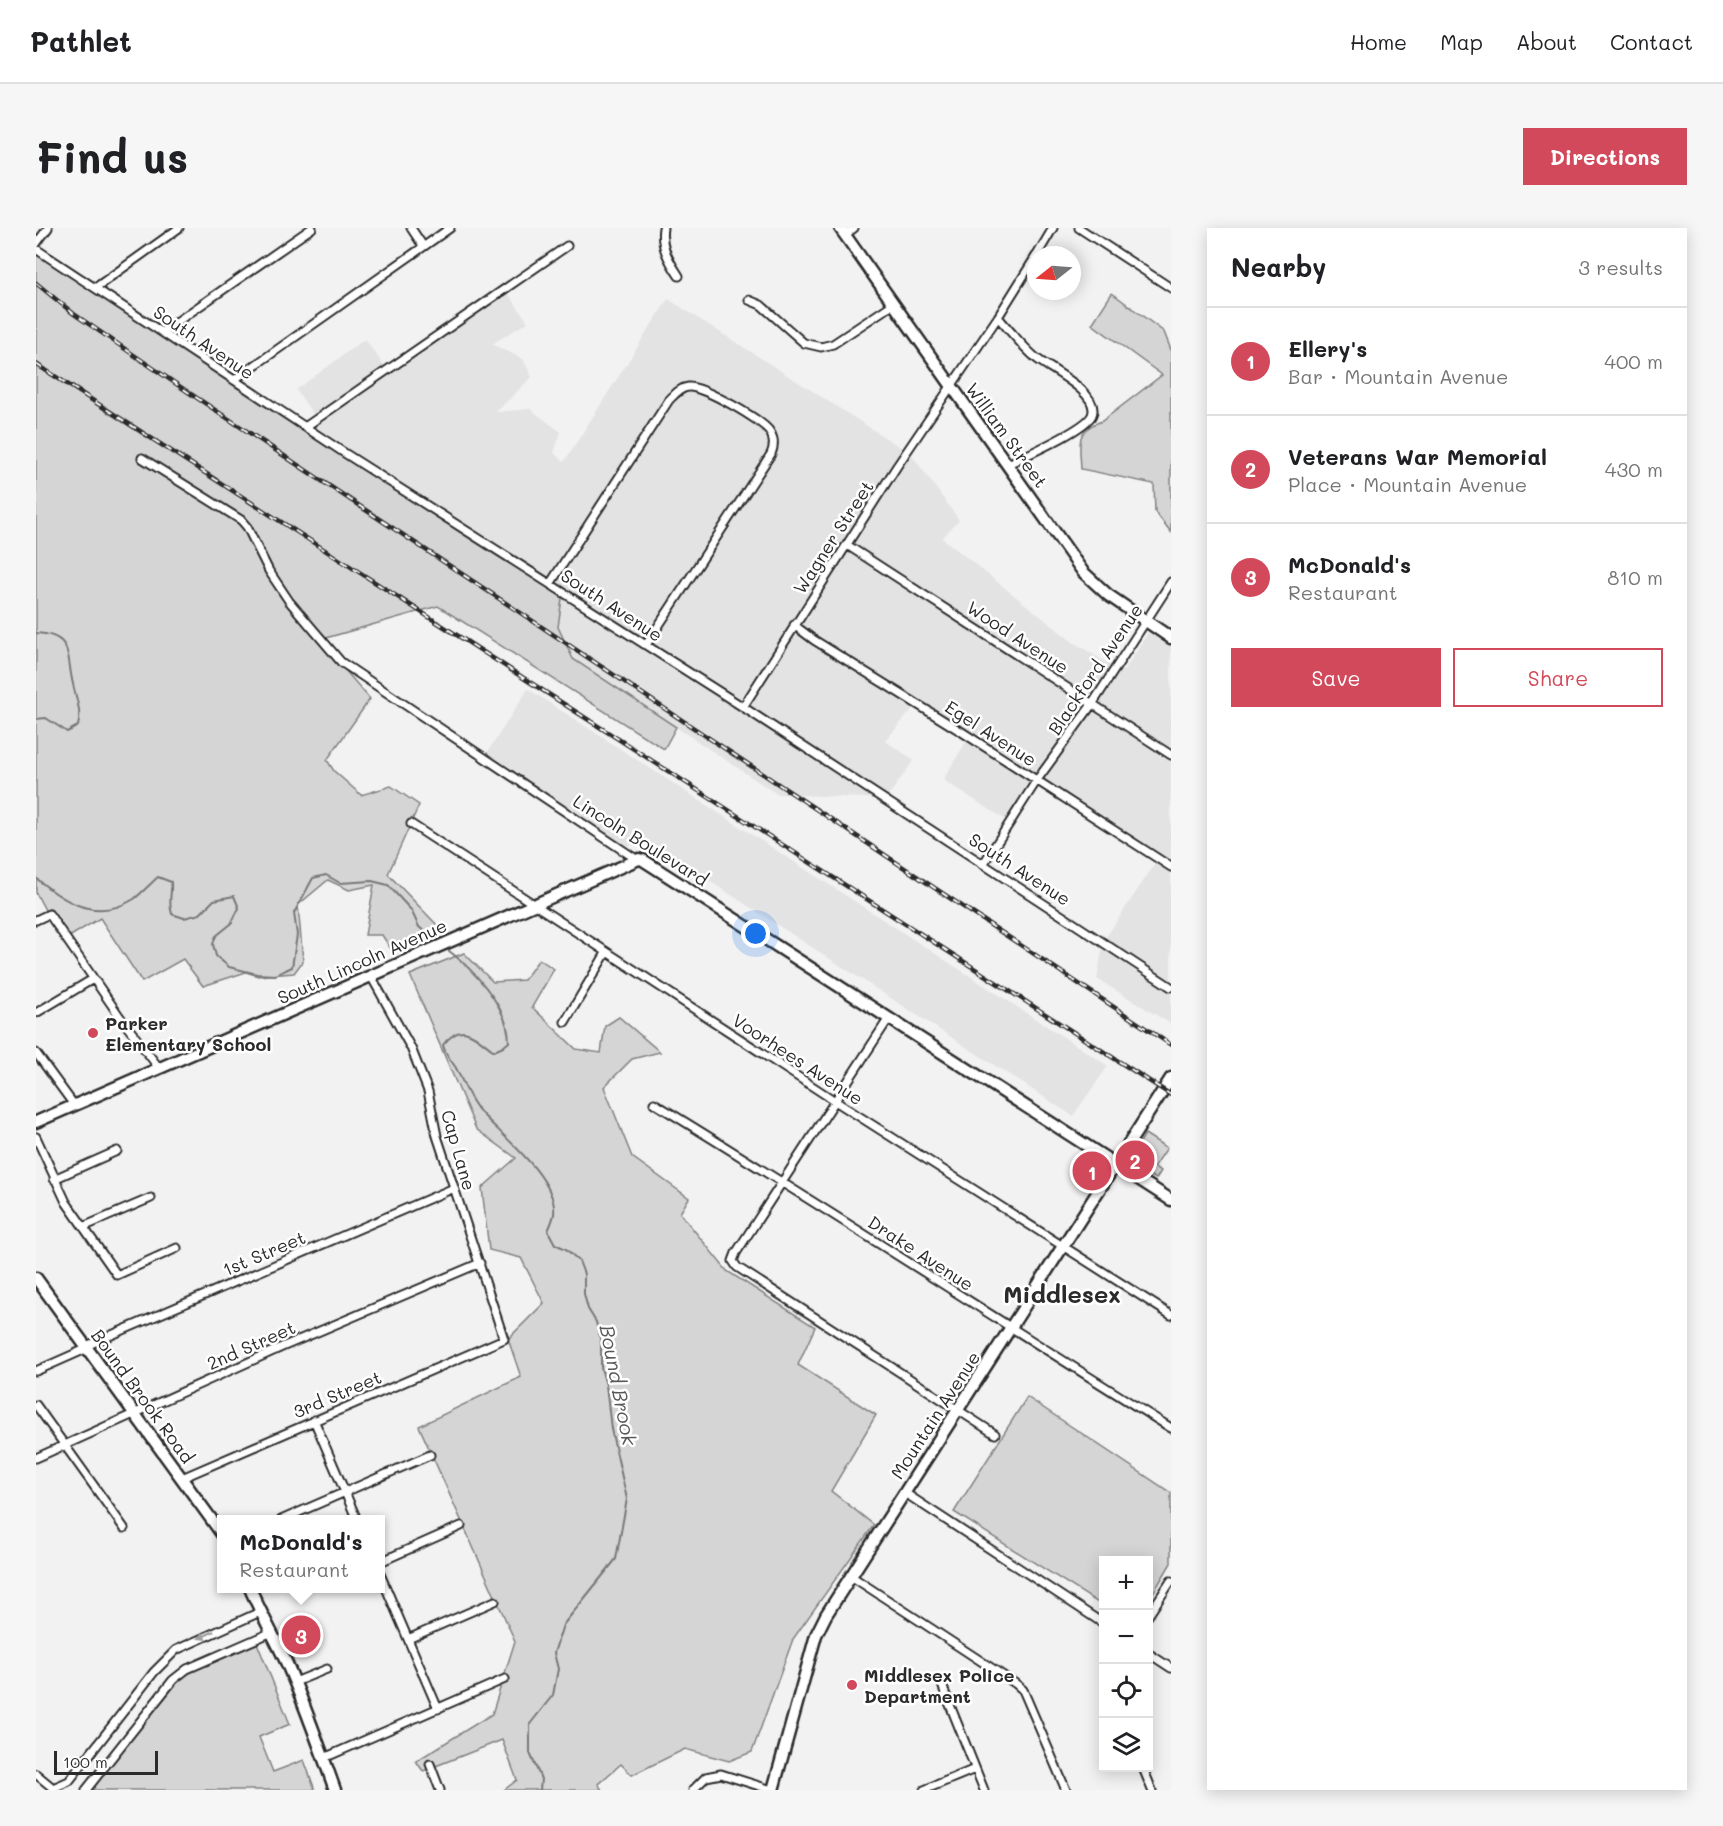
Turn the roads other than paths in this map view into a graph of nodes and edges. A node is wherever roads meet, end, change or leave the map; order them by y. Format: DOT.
graph roads {
  1 [pos="48,228"];
  2 [pos="179,228"];
  3 [pos="312,228"];
  4 [pos="411,228"];
  5 [pos="450,228"];
  6 [pos="663,228"];
  7 [pos="854,228"];
  8 [pos="1053,228"];
  9 [pos="1079,228"];
  10 [pos="842,231"];
  11 [pos="36,244"];
  12 [pos="423,246"];
  13 [pos="567,246"];
  14 [pos="1042,246"];
  15 [pos="36,249"];
  16 [pos="1027,270"];
  17 [pos="679,276"];
  18 [pos="95,288"];
  19 [pos="1171,288"];
  20 [pos="749,300"];
  21 [pos="893,304"];
  22 [pos="998,317"];
  23 [pos="162,332"];
  24 [pos="234,380"];
  25 [pos="951,385"];
  26 [pos="306,427"];
  27 [pos="142,459"];
  28 [pos="1008,464"];
  29 [pos="848,545"];
  30 [pos="1171,582"];
  31 [pos="550,584"];
  32 [pos="1145,621"];
  33 [pos="794,625"];
  34 [pos="1171,638"];
  35 [pos="646,645"];
  36 [pos="1092,703"];
  37 [pos="743,707"];
  38 [pos="1171,755"];
  39 [pos="1037,780"];
  40 [pos="411,824"];
  41 [pos="636,859"];
  42 [pos="984,863"];
  43 [pos="1171,867"];
  44 [pos="533,904"];
  45 [pos="36,920"];
  46 [pos="606,953"];
  47 [pos="371,976"];
  48 [pos="93,979"];
  49 [pos="1171,987"];
  50 [pos="36,1013"];
  51 [pos="889,1018"];
  52 [pos="565,1022"];
  53 [pos="36,1053"];
  54 [pos="159,1068"];
  55 [pos="1171,1078"];
  56 [pos="835,1101"];
  57 [pos="654,1103"];
  58 [pos="74,1105"];
  59 [pos="36,1122"];
  60 [pos="36,1137"];
  61 [pos="117,1151"];
  62 [pos="1116,1166"];
  63 [pos="54,1179"];
  64 [pos="782,1181"];
  65 [pos="454,1188"];
  66 [pos="151,1198"];
  67 [pos="1171,1200"];
  68 [pos="83,1227"];
  69 [pos="1063,1247"];
  70 [pos="177,1248"];
  71 [pos="480,1263"];
  72 [pos="37,1282"];
  73 [pos="1171,1315"];
  74 [pos="1010,1329"];
  75 [pos="504,1339"];
  76 [pos="87,1347"];
  77 [pos="36,1371"];
  78 [pos="36,1405"];
  79 [pos="958,1411"];
  80 [pos="135,1413"];
  81 [pos="314,1420"];
  82 [pos="1171,1428"];
  83 [pos="995,1434"];
  84 [pos="65,1445"];
  85 [pos="430,1455"];
  86 [pos="36,1458"];
  87 [pos="182,1478"];
  88 [pos="345,1492"];
  89 [pos="905,1493"];
  90 [pos="293,1515"];
  91 [pos="355,1515"];
  92 [pos="461,1526"];
  93 [pos="217,1527"];
  94 [pos="124,1528"];
  95 [pos="385,1560"];
  96 [pos="851,1576"];
  97 [pos="1171,1581"];
  98 [pos="385,1584"];
  99 [pos="252,1593"];
  100 [pos="495,1601"];
  101 [pos="1153,1610"];
  102 [pos="260,1612"];
  103 [pos="1099,1621"];
  104 [pos="272,1632"];
  105 [pos="408,1639"];
  106 [pos="1153,1656"];
  107 [pos="327,1668"];
  108 [pos="1171,1668"];
  109 [pos="505,1679"];
  110 [pos="295,1682"];
  111 [pos="942,1684"];
  112 [pos="438,1709"];
  113 [pos="324,1758"];
  114 [pos="430,1764"];
  115 [pos="975,1769"];
  116 [pos="1145,1772"];
  117 [pos="36,1774"];
  118 [pos="52,1789"];
  119 [pos="86,1790"];
  120 [pos="335,1790"];
  121 [pos="440,1790"];
  122 [pos="693,1790"];
  123 [pos="773,1790"];
  124 [pos="924,1790"];
  125 [pos="984,1790"];
  126 [pos="1066,1790"];
  127 [pos="1152,1790"];
  1 -- 11 [label="street"];
  2 -- 18 [label="street"];
  3 -- 23 [label="street"];
  4 -- 12 [label="street"];
  5 -- 12 [label="street"];
  6 -- 17 [label="street"];
  7 -- 10 [label="street"];
  8 -- 14 [label="street, Wagner Street"];
  9 -- 19 [label="street"];
  10 -- 21 [label="main road, William Street"];
  12 -- 24 [label="street"];
  13 -- 26 [label="street"];
  15 -- 18 [label="street, South Avenue"];
  16 -- 22 [label="street, Wagner Street"];
  18 -- 23 [label="street, South Avenue"];
  20 -- 21 [label="street"];
  21 -- 25 [label="main road, William Street"];
  22 -- 25 [label="street, Wagner Street"];
  22 -- 28 [label="street"];
  23 -- 24 [label="street, South Avenue"];
  24 -- 26 [label="street, South Avenue"];
  25 -- 28 [label="main road, William Street"];
  25 -- 29 [label="street, Wagner Street"];
  26 -- 31 [label="street, South Avenue"];
  27 -- 41 [label="street, Lincoln Boulevard"];
  28 -- 32 [label="main road, William Street"];
  29 -- 33 [label="street, Wagner Street"];
  29 -- 36 [label="street, Wood Avenue"];
  30 -- 32 [label="street, Blackford Avenue"];
  31 -- 35 [label="street, South Avenue"];
  31 -- 35 [label="street"];
  32 -- 34 [label="main road, William Street"];
  32 -- 36 [label="street, Blackford Avenue"];
  33 -- 37 [label="street, Wagner Street"];
  33 -- 39 [label="street, Egel Avenue"];
  35 -- 37 [label="street, South Avenue"];
  36 -- 38 [label="street, Wood Avenue"];
  36 -- 39 [label="street, Blackford Avenue"];
  37 -- 42 [label="street, South Avenue"];
  39 -- 42 [label="street, Blackford Avenue"];
  39 -- 43 [label="street, Egel Avenue"];
  40 -- 44 [label="street, Voorhees Avenue"];
  41 -- 44 [label="main road, South Lincoln Avenue"];
  41 -- 51 [label="main road, Lincoln Boulevard"];
  42 -- 49 [label="street, South Avenue"];
  44 -- 46 [label="street, Voorhees Avenue"];
  44 -- 47 [label="main road, South Lincoln Avenue"];
  45 -- 48 [label="street"];
  46 -- 52 [label="street"];
  46 -- 56 [label="street, Voorhees Avenue"];
  47 -- 54 [label="main road, South Lincoln Avenue"];
  47 -- 65 [label="street, Cap Lane"];
  48 -- 50 [label="street"];
  48 -- 54 [label="street"];
  51 -- 56 [label="street"];
  51 -- 62 [label="main road, Lincoln Boulevard"];
  53 -- 58 [label="street"];
  54 -- 58 [label="main road, South Lincoln Avenue"];
  55 -- 62 [label="main road, Mountain Avenue"];
  56 -- 64 [label="street"];
  56 -- 69 [label="street, Voorhees Avenue"];
  57 -- 64 [label="street, Drake Avenue"];
  58 -- 59 [label="main road, South Lincoln Avenue"];
  60 -- 63 [label="street"];
  61 -- 63 [label="street"];
  62 -- 67 [label="main road, Lincoln Boulevard"];
  62 -- 69 [label="main road, Mountain Avenue"];
  63 -- 68 [label="street"];
  64 -- 74 [label="street, Drake Avenue"];
  64 -- 79 [label="street"];
  65 -- 71 [label="street, Cap Lane"];
  65 -- 76 [label="street, 1st Street"];
  66 -- 68 [label="street"];
  68 -- 70 [label="street"];
  69 -- 73 [label="street, Voorhees Avenue"];
  69 -- 74 [label="main road, Mountain Avenue"];
  71 -- 75 [label="street, Cap Lane"];
  71 -- 80 [label="street, 2nd Street"];
  72 -- 76 [label="main road, Bound Brook Road"];
  74 -- 79 [label="main road, Mountain Avenue"];
  74 -- 82 [label="street, Drake Avenue"];
  75 -- 81 [label="street, 3rd Street"];
  76 -- 77 [label="street, 1st Street"];
  76 -- 80 [label="main road, Bound Brook Road"];
  78 -- 84 [label="street"];
  79 -- 83 [label="street"];
  79 -- 89 [label="main road, Mountain Avenue"];
  80 -- 84 [label="street, 2nd Street"];
  80 -- 87 [label="main road, Bound Brook Road"];
  81 -- 87 [label="street, 3rd Street"];
  81 -- 88 [label="street"];
  84 -- 86 [label="street, 2nd Street"];
  84 -- 94 [label="street"];
  85 -- 88 [label="street"];
  87 -- 93 [label="main road, Bound Brook Road"];
  88 -- 90 [label="street"];
  88 -- 91 [label="street"];
  89 -- 96 [label="main road, Mountain Avenue"];
  89 -- 103 [label="street"];
  92 -- 95 [label="street"];
  96 -- 123 [label="main road, Mountain Avenue"];
  96 -- 126 [label="street"];
  97 -- 101 [label="street"];
  98 -- 105 [label="street"];
  99 -- 102 [label="main road"];
  100 -- 105 [label="street"];
  102 -- 104 [label="main road"];
  102 -- 118 [label="street, one-way"];
  104 -- 110 [label="main road"];
  104 -- 119 [label="street"];
  105 -- 112 [label="street"];
  106 -- 108 [label="street"];
  107 -- 110 [label="street"];
  109 -- 112 [label="street"];
  110 -- 113 [label="main road"];
  111 -- 115 [label="street"];
  112 -- 113 [label="street"];
  113 -- 120 [label="main road"];
  114 -- 121 [label="street"];
  115 -- 124 [label="street"];
  115 -- 125 [label="street"];
  116 -- 127 [label="street"];
  117 -- 118 [label="street"];
  122 -- 123 [label="street"];
}
